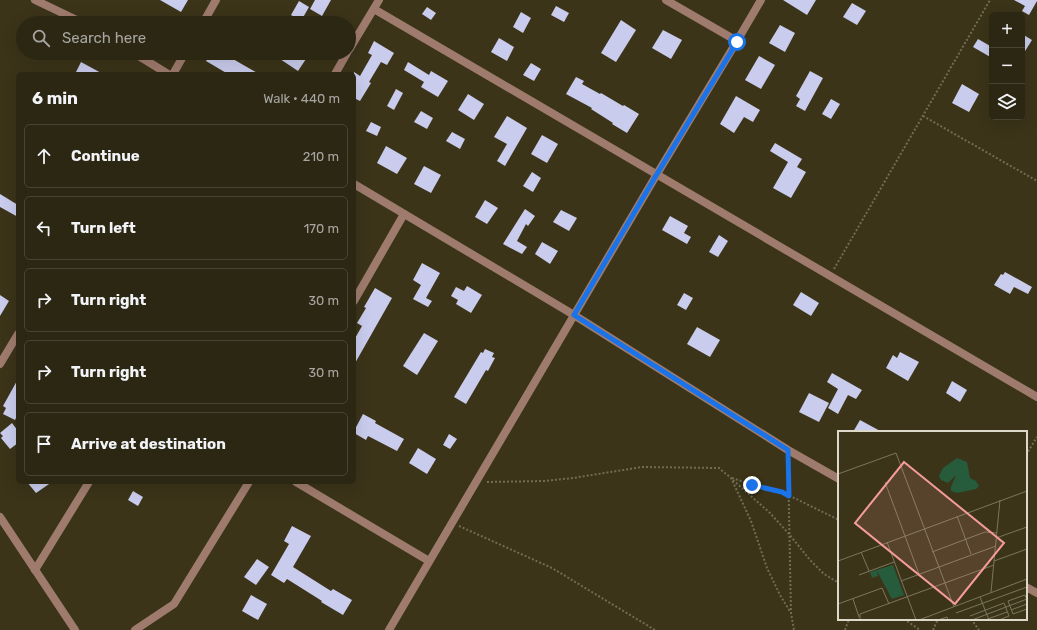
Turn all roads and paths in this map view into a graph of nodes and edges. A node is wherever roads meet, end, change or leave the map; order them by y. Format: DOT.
graph roads {
  1 [pos="35,0"];
  2 [pos="216,0"];
  3 [pos="379,0"];
  4 [pos="666,0"];
  5 [pos="761,0"];
  6 [pos="990,0"];
  7 [pos="374,9"];
  8 [pos="68,16"];
  9 [pos="207,16"];
  10 [pos="356,39"];
  11 [pos="737,42"];
  12 [pos="145,60"];
  13 [pos="181,60"];
  14 [pos="343,60"];
  15 [pos="165,72"];
  16 [pos="174,72"];
  17 [pos="336,72"];
  18 [pos="923,116"];
  19 [pos="657,174"];
  20 [pos="1037,181"];
  21 [pos="356,185"];
  22 [pos="404,214"];
  23 [pos="830,276"];
  24 [pos="356,298"];
  25 [pos="574,315"];
  26 [pos="16,337"];
  27 [pos="0,364"];
  28 [pos="1037,397"];
  29 [pos="1037,437"];
  30 [pos="788,450"];
  31 [pos="1027,453"];
  32 [pos="731,478"];
  33 [pos="838,478"];
  34 [pos="477,480"];
  35 [pos="88,484"];
  36 [pos="247,484"];
  37 [pos="299,484"];
  38 [pos="789,496"];
  39 [pos="0,517"];
  40 [pos="838,519"];
  41 [pos="452,523"];
  42 [pos="789,534"];
  43 [pos="429,561"];
  44 [pos="36,570"];
  45 [pos="838,582"];
  46 [pos="1027,588"];
  47 [pos="1037,593"];
  48 [pos="791,613"];
  49 [pos="849,620"];
  50 [pos="905,620"];
  51 [pos="938,620"];
  52 [pos="972,620"];
  53 [pos="70,622"];
  54 [pos="66,630"];
  55 [pos="76,630"];
  56 [pos="135,630"];
  57 [pos="389,630"];
  58 [pos="656,630"];
  59 [pos="794,630"];
  60 [pos="846,630"];
  61 [pos="920,630"];
  62 [pos="933,630"];
  63 [pos="979,630"];
  1 -- 8 [label="street"];
  2 -- 9 [label="street"];
  3 -- 7 [label="street"];
  4 -- 11 [label="street"];
  5 -- 11 [label="street"];
  6 -- 18 [label="path"];
  7 -- 10 [label="street"];
  7 -- 19 [label="street"];
  11 -- 19 [label="street"];
  12 -- 15 [label="street"];
  13 -- 16 [label="street"];
  14 -- 17 [label="street"];
  18 -- 20 [label="path"];
  18 -- 23 [label="path"];
  19 -- 23 [label="street"];
  19 -- 25 [label="street"];
  21 -- 22 [label="street"];
  22 -- 24 [label="street"];
  22 -- 25 [label="street"];
  23 -- 28 [label="street"];
  25 -- 30 [label="street"];
  25 -- 34 [label="street"];
  26 -- 27 [label="street"];
  29 -- 31 [label="path"];
  30 -- 33 [label="street"];
  30 -- 38 [label="path"];
  32 -- 34 [label="path"];
  32 -- 38 [label="path"];
  32 -- 42 [label="path"];
  32 -- 48 [label="path"];
  34 -- 41 [label="street"];
  35 -- 44 [label="street"];
  36 -- 56 [label="street"];
  37 -- 43 [label="street"];
  38 -- 40 [label="path"];
  38 -- 42 [label="path"];
  39 -- 44 [label="street"];
  41 -- 43 [label="street"];
  41 -- 58 [label="path"];
  42 -- 45 [label="path"];
  42 -- 48 [label="path"];
  43 -- 57 [label="street"];
  44 -- 53 [label="street"];
  46 -- 47 [label="street"];
  48 -- 59 [label="path"];
  49 -- 60 [label="path"];
  50 -- 61 [label="path"];
  51 -- 62 [label="path"];
  52 -- 63 [label="path"];
  53 -- 54 [label="street"];
  53 -- 55 [label="street"];
}
